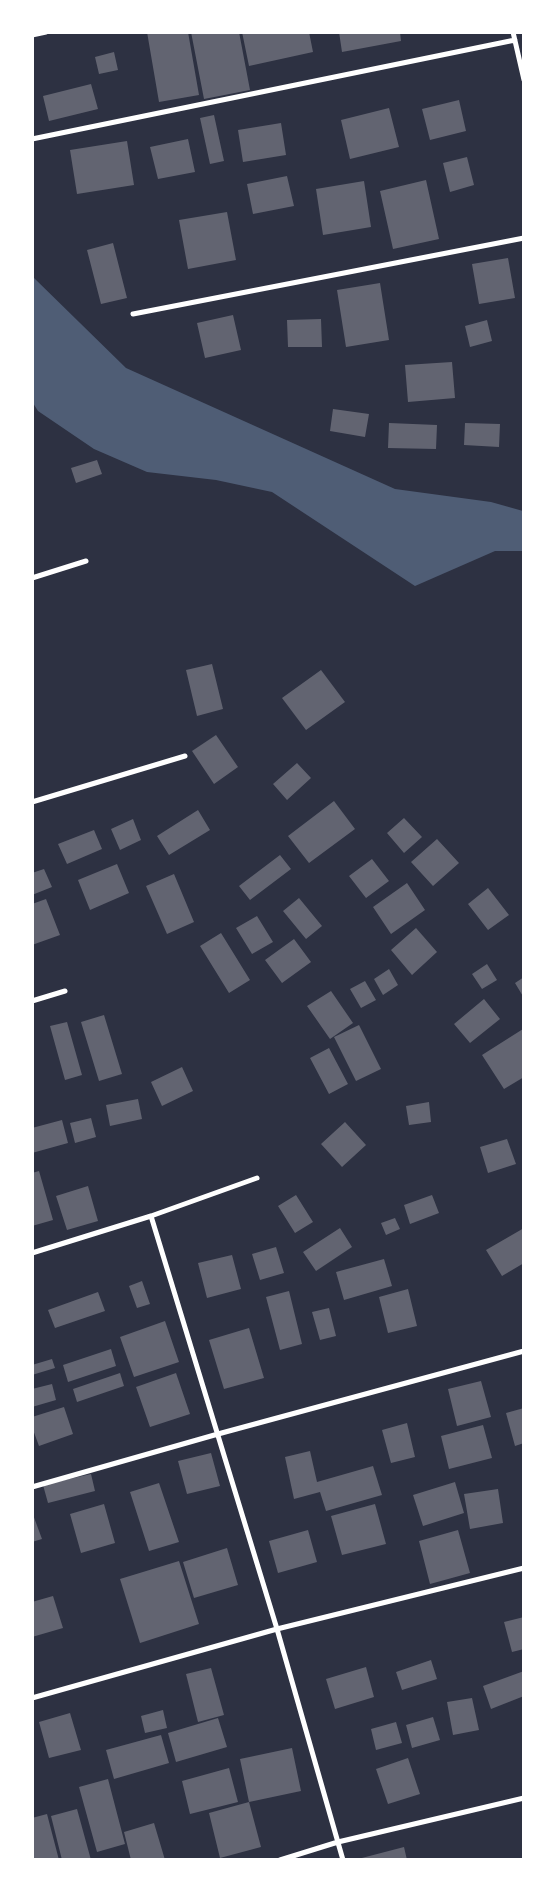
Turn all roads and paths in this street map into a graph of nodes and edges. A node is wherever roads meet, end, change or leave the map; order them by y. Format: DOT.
graph roads {
  1 [pos="46,32"];
  2 [pos="513,32"];
  3 [pos="32,35"];
  4 [pos="515,40"];
  5 [pos="524,80"];
  6 [pos="32,139"];
  7 [pos="524,238"];
  8 [pos="133,314"];
  9 [pos="86,562"];
  10 [pos="32,578"];
  11 [pos="185,756"];
  12 [pos="32,802"];
  13 [pos="65,991"];
  14 [pos="32,1001"];
  15 [pos="257,1178"];
  16 [pos="151,1216"];
  17 [pos="32,1252"];
  18 [pos="524,1351"];
  19 [pos="218,1434"];
  20 [pos="32,1487"];
  21 [pos="524,1568"];
  22 [pos="277,1630"];
  23 [pos="32,1698"];
  24 [pos="524,1798"];
  25 [pos="338,1842"];
  26 [pos="280,1860"];
  27 [pos="344,1860"];
  1 -- 3 [label="street"];
  2 -- 4 [label="street"];
  4 -- 5 [label="street"];
  4 -- 6 [label="street"];
  7 -- 8 [label="street"];
  9 -- 10 [label="street"];
  11 -- 12 [label="street"];
  13 -- 14 [label="street"];
  15 -- 16 [label="street"];
  16 -- 17 [label="street"];
  16 -- 19 [label="street"];
  18 -- 19 [label="street"];
  19 -- 20 [label="street"];
  19 -- 22 [label="street"];
  21 -- 22 [label="street"];
  22 -- 23 [label="street"];
  22 -- 25 [label="street"];
  24 -- 25 [label="street"];
  25 -- 26 [label="street"];
  25 -- 27 [label="street"];
}
